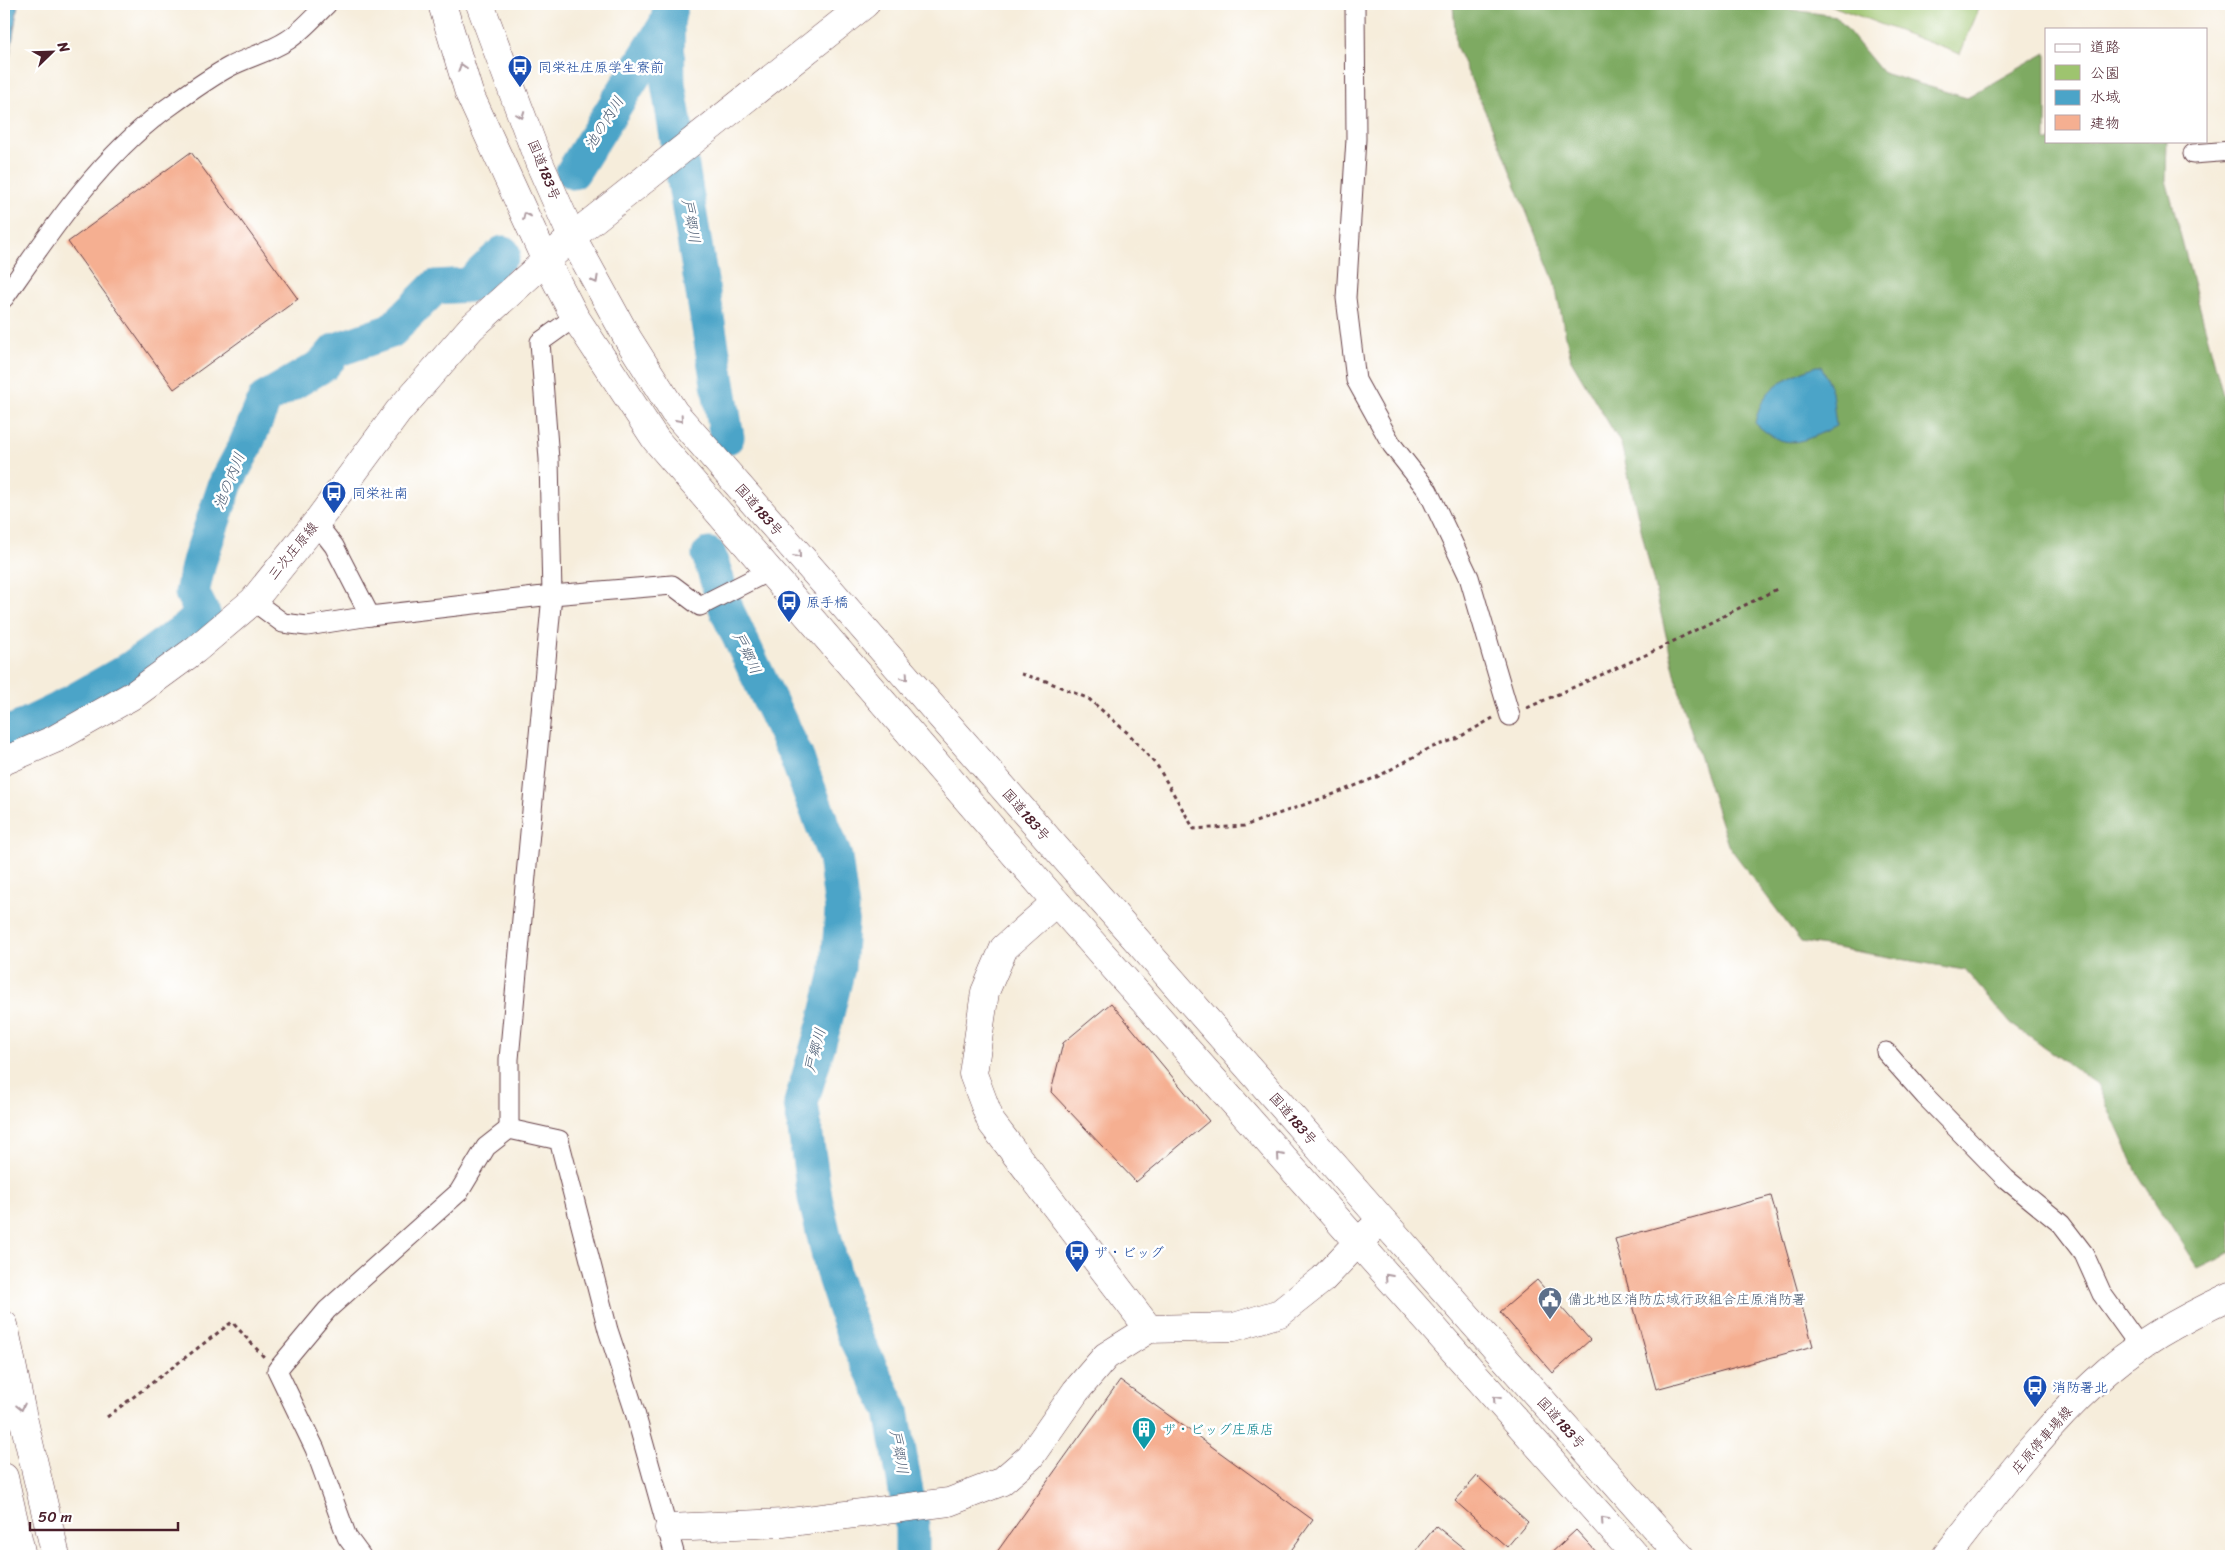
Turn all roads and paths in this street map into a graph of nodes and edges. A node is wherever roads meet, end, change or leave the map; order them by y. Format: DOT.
graph roads {
  1 [pos="327,4"];
  2 [pos="442,4"];
  3 [pos="480,4"];
  4 [pos="865,4"];
  5 [pos="1355,4"];
  6 [pos="2231,152"];
  7 [pos="2194,154"];
  8 [pos="572,238"];
  9 [pos="546,261"];
  10 [pos="4,298"];
  11 [pos="575,317"];
  12 [pos="316,523"];
  13 [pos="769,571"];
  14 [pos="1777,589"];
  15 [pos="552,595"];
  16 [pos="253,601"];
  17 [pos="370,616"];
  18 [pos="1021,674"];
  19 [pos="1510,716"];
  20 [pos="4,761"];
  21 [pos="1056,902"];
  22 [pos="1886,1052"];
  23 [pos="509,1129"];
  24 [pos="1382,1220"];
  25 [pos="1357,1243"];
  26 [pos="2231,1296"];
  27 [pos="4,1325"];
  28 [pos="1148,1329"];
  29 [pos="2140,1347"];
  30 [pos="277,1370"];
  31 [pos="107,1417"];
  32 [pos="4,1477"];
  33 [pos="668,1528"];
  34 [pos="55,1548"];
  35 [pos="22,1556"];
  36 [pos="361,1556"];
  37 [pos="675,1556"];
  38 [pos="1636,1556"];
  39 [pos="1680,1556"];
  40 [pos="1946,1556"];
  1 -- 10 [label="street"];
  9 -- 2 [label="main road, one-way"];
  3 -- 8 [label="main road, 国道183号, one-way"];
  4 -- 8 [label="main road, 三次庄原線"];
  5 -- 19 [label="street"];
  6 -- 7 [label="street"];
  8 -- 9 [label="main road, 三次庄原線"];
  8 -- 24 [label="main road, 国道183号, one-way"];
  9 -- 11 [label="main road"];
  9 -- 12 [label="main road, 三次庄原線"];
  11 -- 13 [label="main road"];
  11 -- 15 [label="street"];
  12 -- 16 [label="main road, 三次庄原線"];
  12 -- 17 [label="street"];
  13 -- 15 [label="street"];
  13 -- 21 [label="main road"];
  14 -- 19 [label="path"];
  15 -- 17 [label="street"];
  15 -- 23 [label="street"];
  16 -- 17 [label="street"];
  16 -- 20 [label="main road, 三次庄原線"];
  18 -- 19 [label="path"];
  25 -- 21 [label="main road, one-way"];
  21 -- 28 [label="main road"];
  22 -- 29 [label="street"];
  23 -- 30 [label="street"];
  23 -- 33 [label="street"];
  24 -- 25 [label="main road"];
  24 -- 39 [label="main road, 国道183号"];
  25 -- 28 [label="main road"];
  38 -- 25 [label="main road, one-way"];
  26 -- 29 [label="main road, 庄原停車場線"];
  27 -- 34 [label="main road, one-way"];
  28 -- 33 [label="main road"];
  29 -- 40 [label="main road, 庄原停車場線"];
  30 -- 31 [label="path"];
  30 -- 36 [label="street"];
  32 -- 35 [label="main road"];
  33 -- 37 [label="street"];
}
